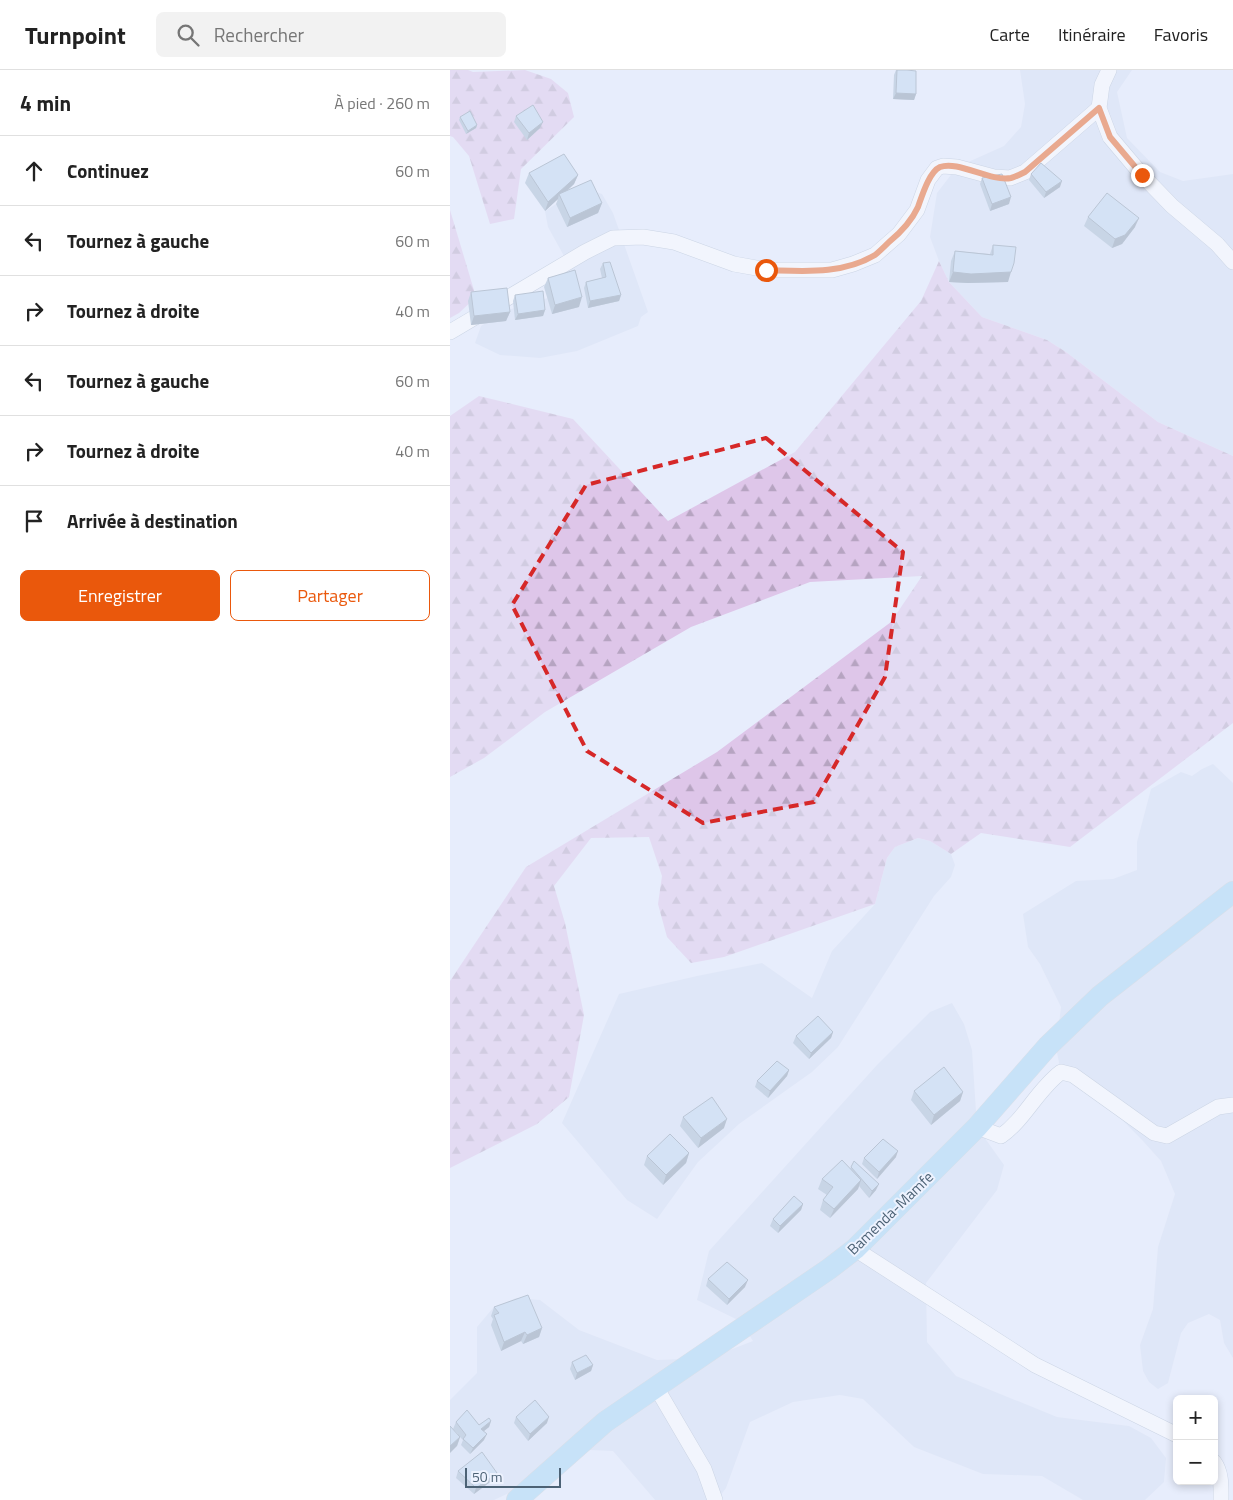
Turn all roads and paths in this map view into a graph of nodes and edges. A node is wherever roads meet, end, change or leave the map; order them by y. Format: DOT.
graph roads {
  1 [pos="1109,70"];
  2 [pos="1099,108"];
  3 [pos="1233,262"];
  4 [pos="450,332"];
  5 [pos="1233,892"];
  6 [pos="1233,1105"];
  7 [pos="977,1126"];
  8 [pos="855,1249"];
  9 [pos="656,1387"];
  10 [pos="1173,1433"];
  11 [pos="1218,1471"];
  12 [pos="517,1500"];
  13 [pos="715,1500"];
  14 [pos="1221,1500"];
  1 -- 2 [label="street"];
  2 -- 3 [label="street"];
  2 -- 4 [label="street"];
  5 -- 7 [label="highway, Bamenda-Mamfe"];
  6 -- 7 [label="street"];
  7 -- 8 [label="highway, Bamenda-Mamfe"];
  8 -- 9 [label="highway, Bamenda-Mamfe"];
  8 -- 10 [label="street"];
  9 -- 12 [label="highway, Bamenda-Mamfe"];
  9 -- 13 [label="street"];
  11 -- 14 [label="street"];
}
